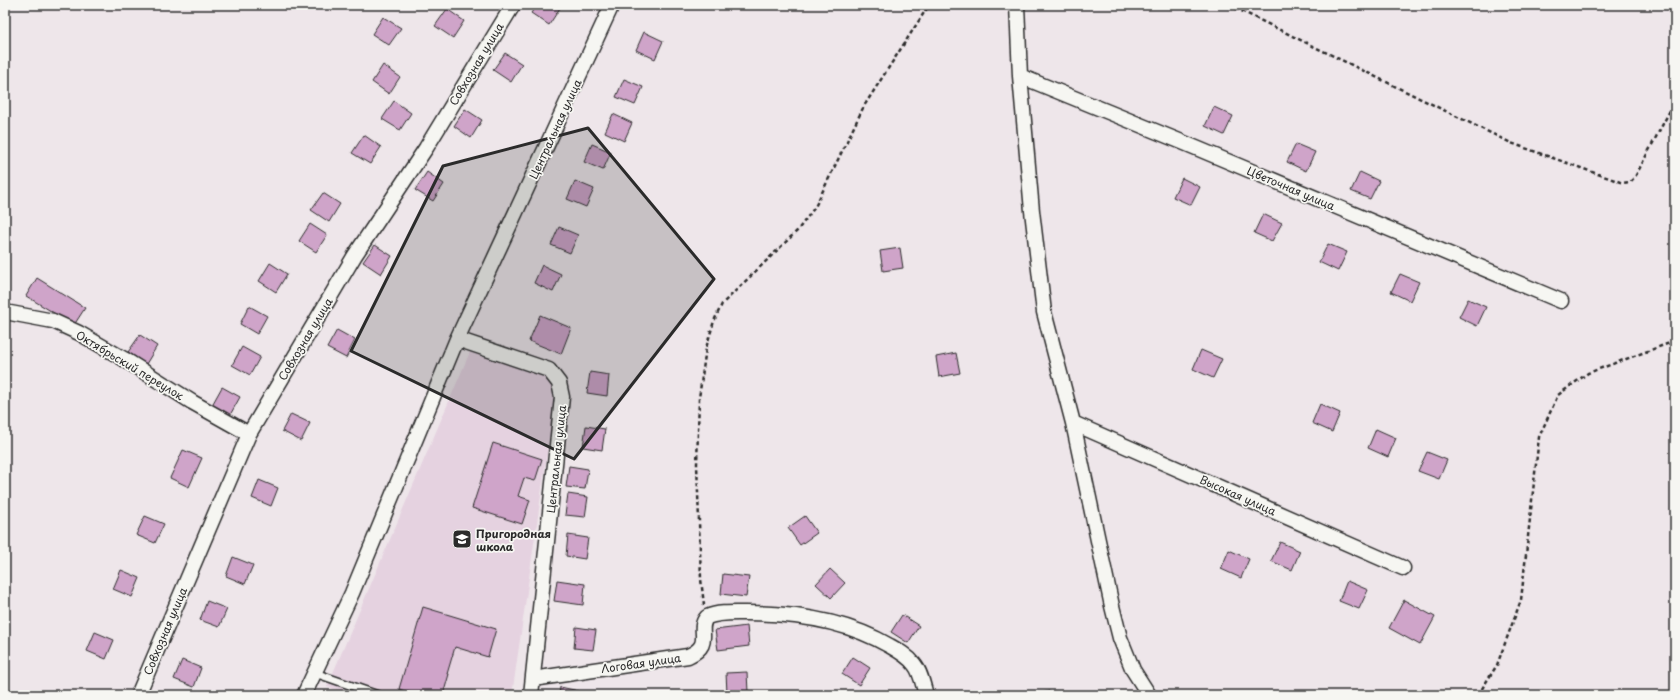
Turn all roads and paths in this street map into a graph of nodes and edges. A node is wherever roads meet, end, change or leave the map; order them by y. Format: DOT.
graph roads {
  1 [pos="513,5"];
  2 [pos="612,5"];
  3 [pos="929,5"];
  4 [pos="1017,5"];
  5 [pos="1229,5"];
  6 [pos="1020,76"];
  7 [pos="1675,101"];
  8 [pos="1561,301"];
  9 [pos="5,312"];
  10 [pos="457,340"];
  11 [pos="1675,341"];
  12 [pos="1073,423"];
  13 [pos="249,434"];
  14 [pos="1403,568"];
  15 [pos="707,617"];
  16 [pos="315,673"];
  17 [pos="533,679"];
  18 [pos="138,695"];
  19 [pos="304,695"];
  20 [pos="378,695"];
  21 [pos="531,695"];
  22 [pos="926,695"];
  23 [pos="1149,695"];
  24 [pos="1478,695"];
  1 -- 13 [label="street, Совхозная улица"];
  2 -- 10 [label="street, Центральная улица"];
  3 -- 15 [label="path"];
  4 -- 6 [label="street"];
  5 -- 7 [label="path"];
  6 -- 8 [label="street, Цветочная улица"];
  6 -- 12 [label="street"];
  9 -- 13 [label="street, Октябрьский переулок"];
  10 -- 16 [label="street, Центральная улица"];
  10 -- 17 [label="street, Центральная улица"];
  11 -- 24 [label="path"];
  12 -- 14 [label="street, Высокая улица"];
  12 -- 23 [label="street"];
  13 -- 18 [label="street, Совхозная улица"];
  15 -- 17 [label="street, Логовая улица"];
  15 -- 22 [label="street"];
  16 -- 19 [label="street, Центральная улица"];
  16 -- 20 [label="lane"];
  17 -- 21 [label="street, Центральная улица"];
}
